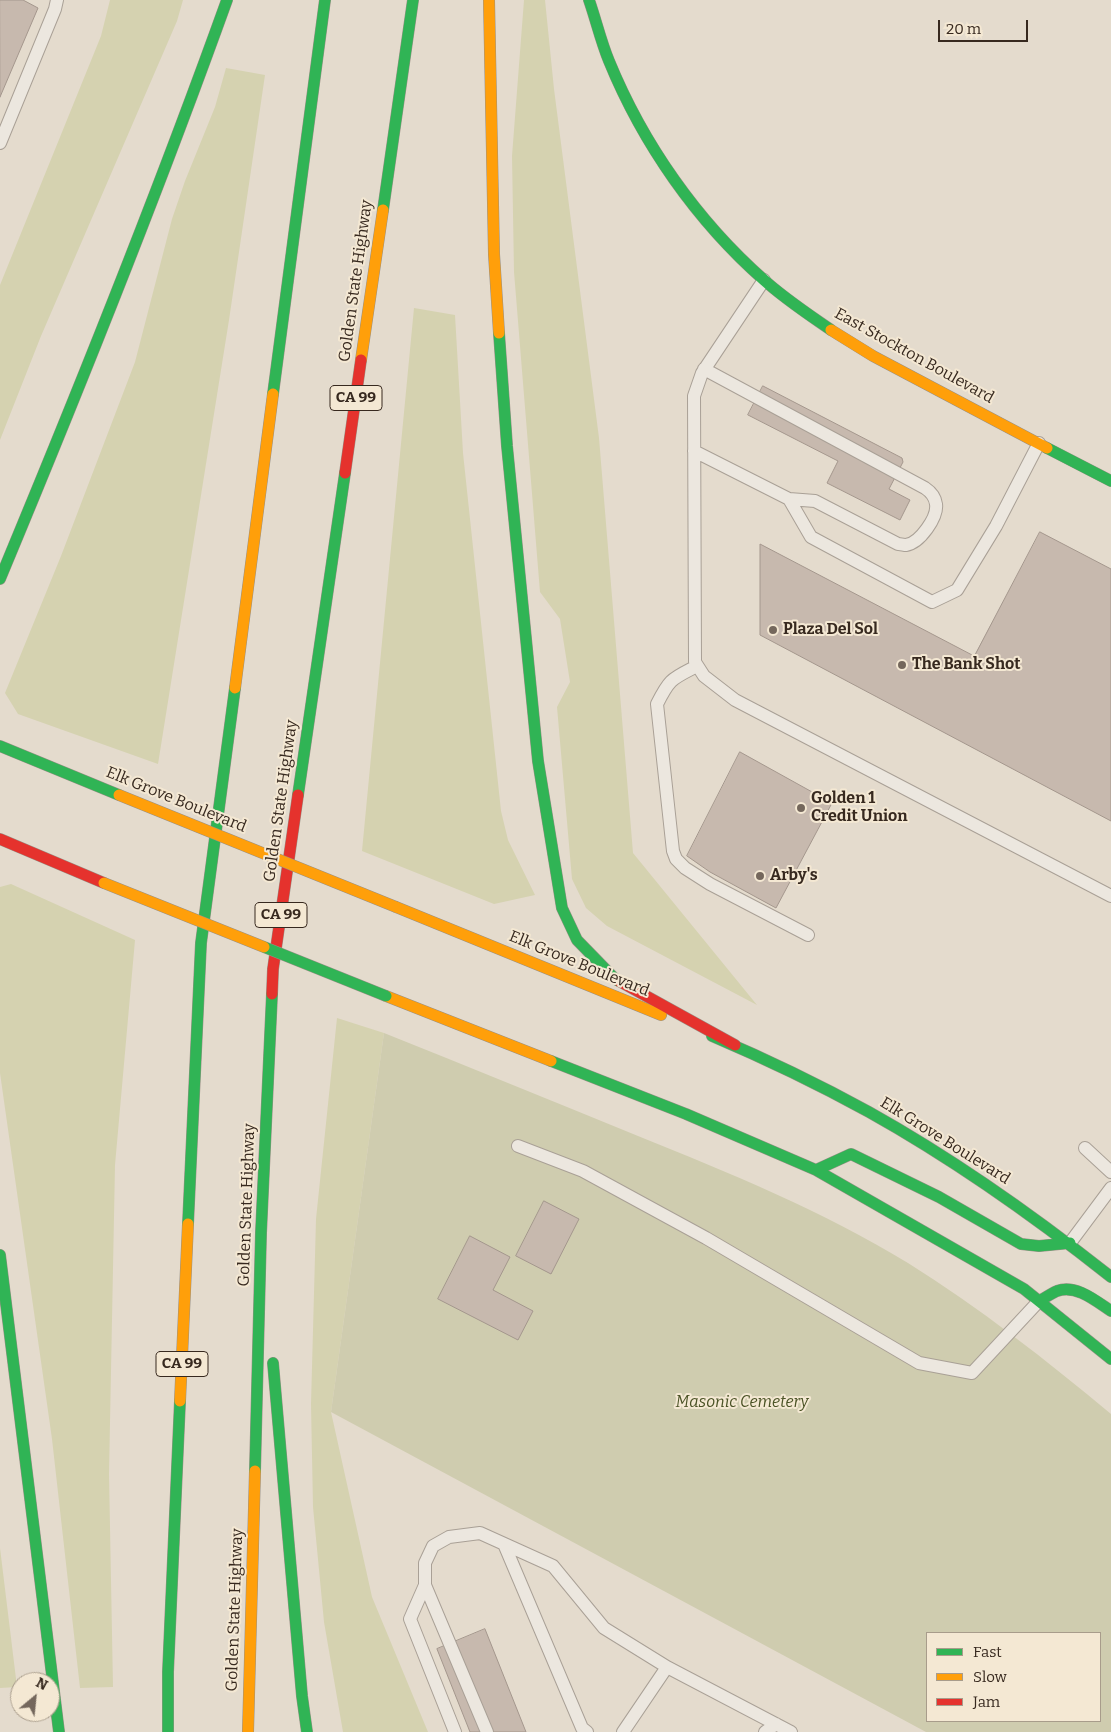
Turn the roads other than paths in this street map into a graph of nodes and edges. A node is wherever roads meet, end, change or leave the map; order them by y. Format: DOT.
graph roads {
  1 [pos="57,0"];
  2 [pos="227,0"];
  3 [pos="325,0"];
  4 [pos="413,0"];
  5 [pos="489,0"];
  6 [pos="589,0"];
  7 [pos="0,143"];
  8 [pos="764,280"];
  9 [pos="704,369"];
  10 [pos="1039,443"];
  11 [pos="694,451"];
  12 [pos="1111,482"];
  13 [pos="788,499"];
  14 [pos="0,579"];
  15 [pos="697,666"];
  16 [pos="0,746"];
  17 [pos="0,839"];
  18 [pos="1111,896"];
  19 [pos="808,935"];
  20 [pos="735,1045"];
  21 [pos="518,1146"];
  22 [pos="1085,1148"];
  23 [pos="816,1170"];
  24 [pos="1111,1172"];
  25 [pos="1111,1188"];
  26 [pos="261,1233"];
  27 [pos="1070,1243"];
  28 [pos="0,1255"];
  29 [pos="1111,1276"];
  30 [pos="1039,1301"];
  31 [pos="1111,1311"];
  32 [pos="270,1332"];
  33 [pos="272,1351"];
  34 [pos="1111,1359"];
  35 [pos="504,1544"];
  36 [pos="425,1585"];
  37 [pos="667,1667"];
  38 [pos="776,1724"];
  39 [pos="59,1732"];
  40 [pos="168,1732"];
  41 [pos="248,1732"];
  42 [pos="308,1732"];
  43 [pos="455,1732"];
  44 [pos="487,1732"];
  45 [pos="587,1732"];
  46 [pos="623,1732"];
  47 [pos="764,1732"];
  48 [pos="791,1732"];
  1 -- 7 [label="lane"];
  2 -- 14 [label="main road"];
  3 -- 40 [label="main road, CA 99"];
  4 -- 26 [label="main road, Golden State Highway / CA 99"];
  5 -- 20 [label="main road"];
  6 -- 8 [label="main road, East Stockton Boulevard"];
  8 -- 9 [label="lane"];
  8 -- 10 [label="main road, East Stockton Boulevard"];
  9 -- 11 [label="lane"];
  9 -- 13 [label="lane"];
  10 -- 12 [label="main road, East Stockton Boulevard"];
  10 -- 13 [label="lane"];
  11 -- 13 [label="lane"];
  11 -- 15 [label="lane"];
  15 -- 18 [label="lane"];
  15 -- 19 [label="lane"];
  16 -- 20 [label="main road, Elk Grove Boulevard, bridge"];
  17 -- 23 [label="main road, bridge"];
  20 -- 27 [label="main road, Elk Grove Boulevard"];
  21 -- 30 [label="lane"];
  22 -- 24 [label="lane"];
  23 -- 27 [label="main road"];
  23 -- 30 [label="main road"];
  25 -- 27 [label="lane"];
  26 -- 32 [label="main road"];
  26 -- 41 [label="main road, Golden State Highway / CA 99"];
  27 -- 29 [label="main road, Elk Grove Boulevard"];
  28 -- 39 [label="main road"];
  30 -- 31 [label="main road"];
  30 -- 34 [label="main road"];
  33 -- 42 [label="main road"];
  35 -- 36 [label="lane"];
  35 -- 37 [label="lane"];
  35 -- 45 [label="lane"];
  36 -- 43 [label="lane"];
  36 -- 44 [label="lane"];
  37 -- 38 [label="lane"];
  37 -- 46 [label="lane"];
  38 -- 47 [label="lane"];
  38 -- 48 [label="lane"];
}
